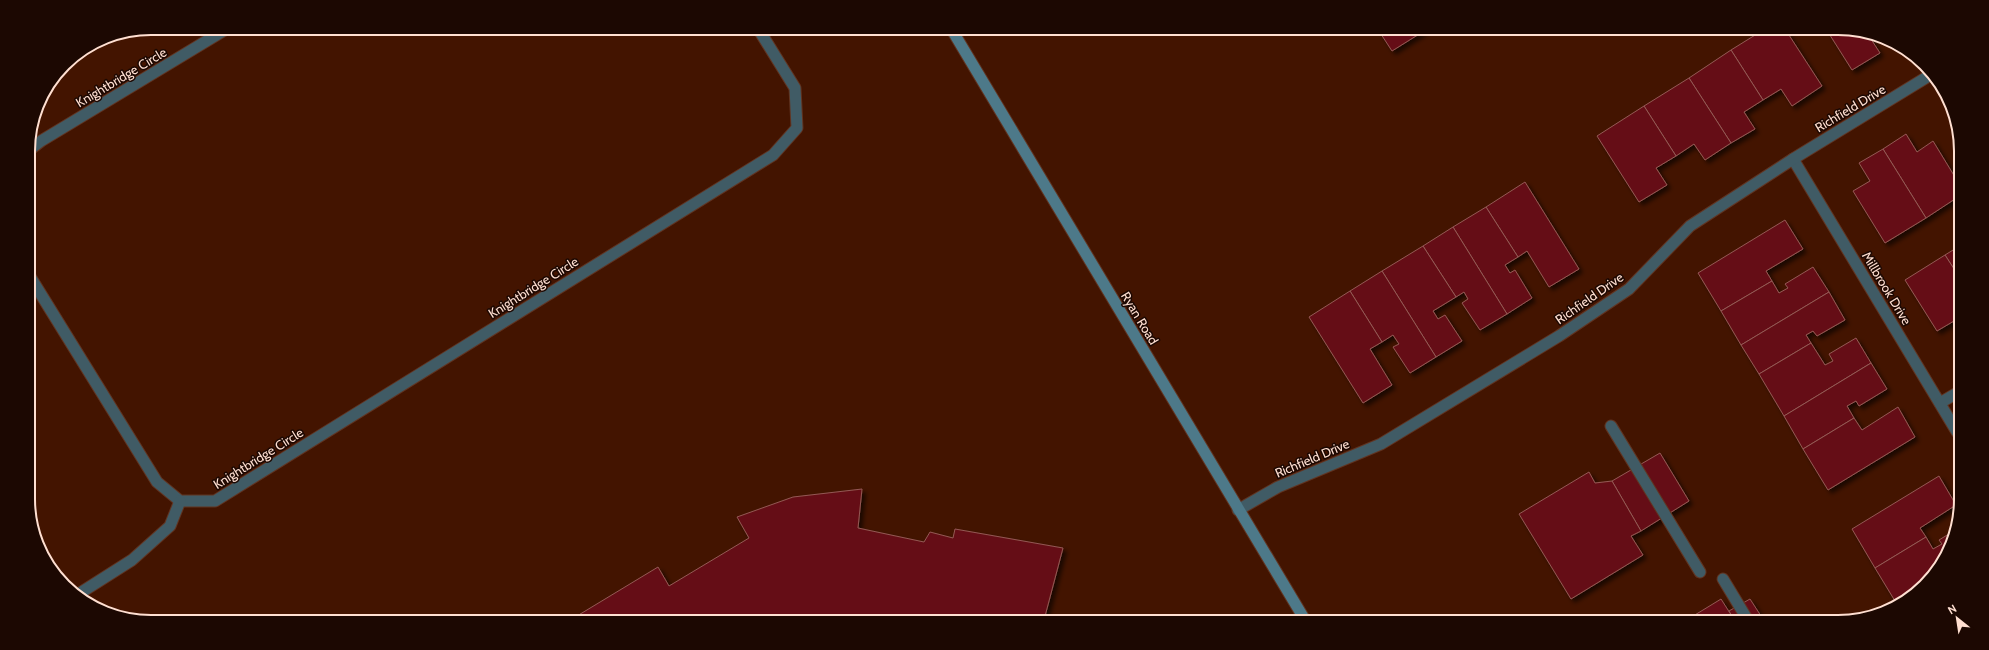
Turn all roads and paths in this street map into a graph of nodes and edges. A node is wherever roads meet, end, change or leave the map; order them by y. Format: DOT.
graph roads {
  1 [pos="216,35"];
  2 [pos="762,35"];
  3 [pos="955,35"];
  4 [pos="1927,77"];
  5 [pos="35,146"];
  6 [pos="1793,159"];
  7 [pos="35,286"];
  8 [pos="1954,395"];
  9 [pos="1940,403"];
  10 [pos="1611,426"];
  11 [pos="1954,427"];
  12 [pos="180,501"];
  13 [pos="1238,510"];
  14 [pos="1700,572"];
  15 [pos="1723,579"];
  16 [pos="82,592"];
  17 [pos="1302,615"];
  18 [pos="1746,615"];
  1 -- 5 [label="street, Knightbridge Circle"];
  2 -- 12 [label="street, Knightbridge Circle"];
  3 -- 13 [label="main road, Ryan Road"];
  4 -- 6 [label="street, Richfield Drive"];
  6 -- 9 [label="street, Millbrook Drive"];
  6 -- 13 [label="street, Richfield Drive"];
  7 -- 12 [label="street"];
  8 -- 9 [label="street"];
  9 -- 11 [label="street, Millbrook Drive"];
  10 -- 14 [label="street"];
  12 -- 16 [label="street"];
  13 -- 17 [label="main road, Ryan Road"];
  15 -- 18 [label="street"];
}
